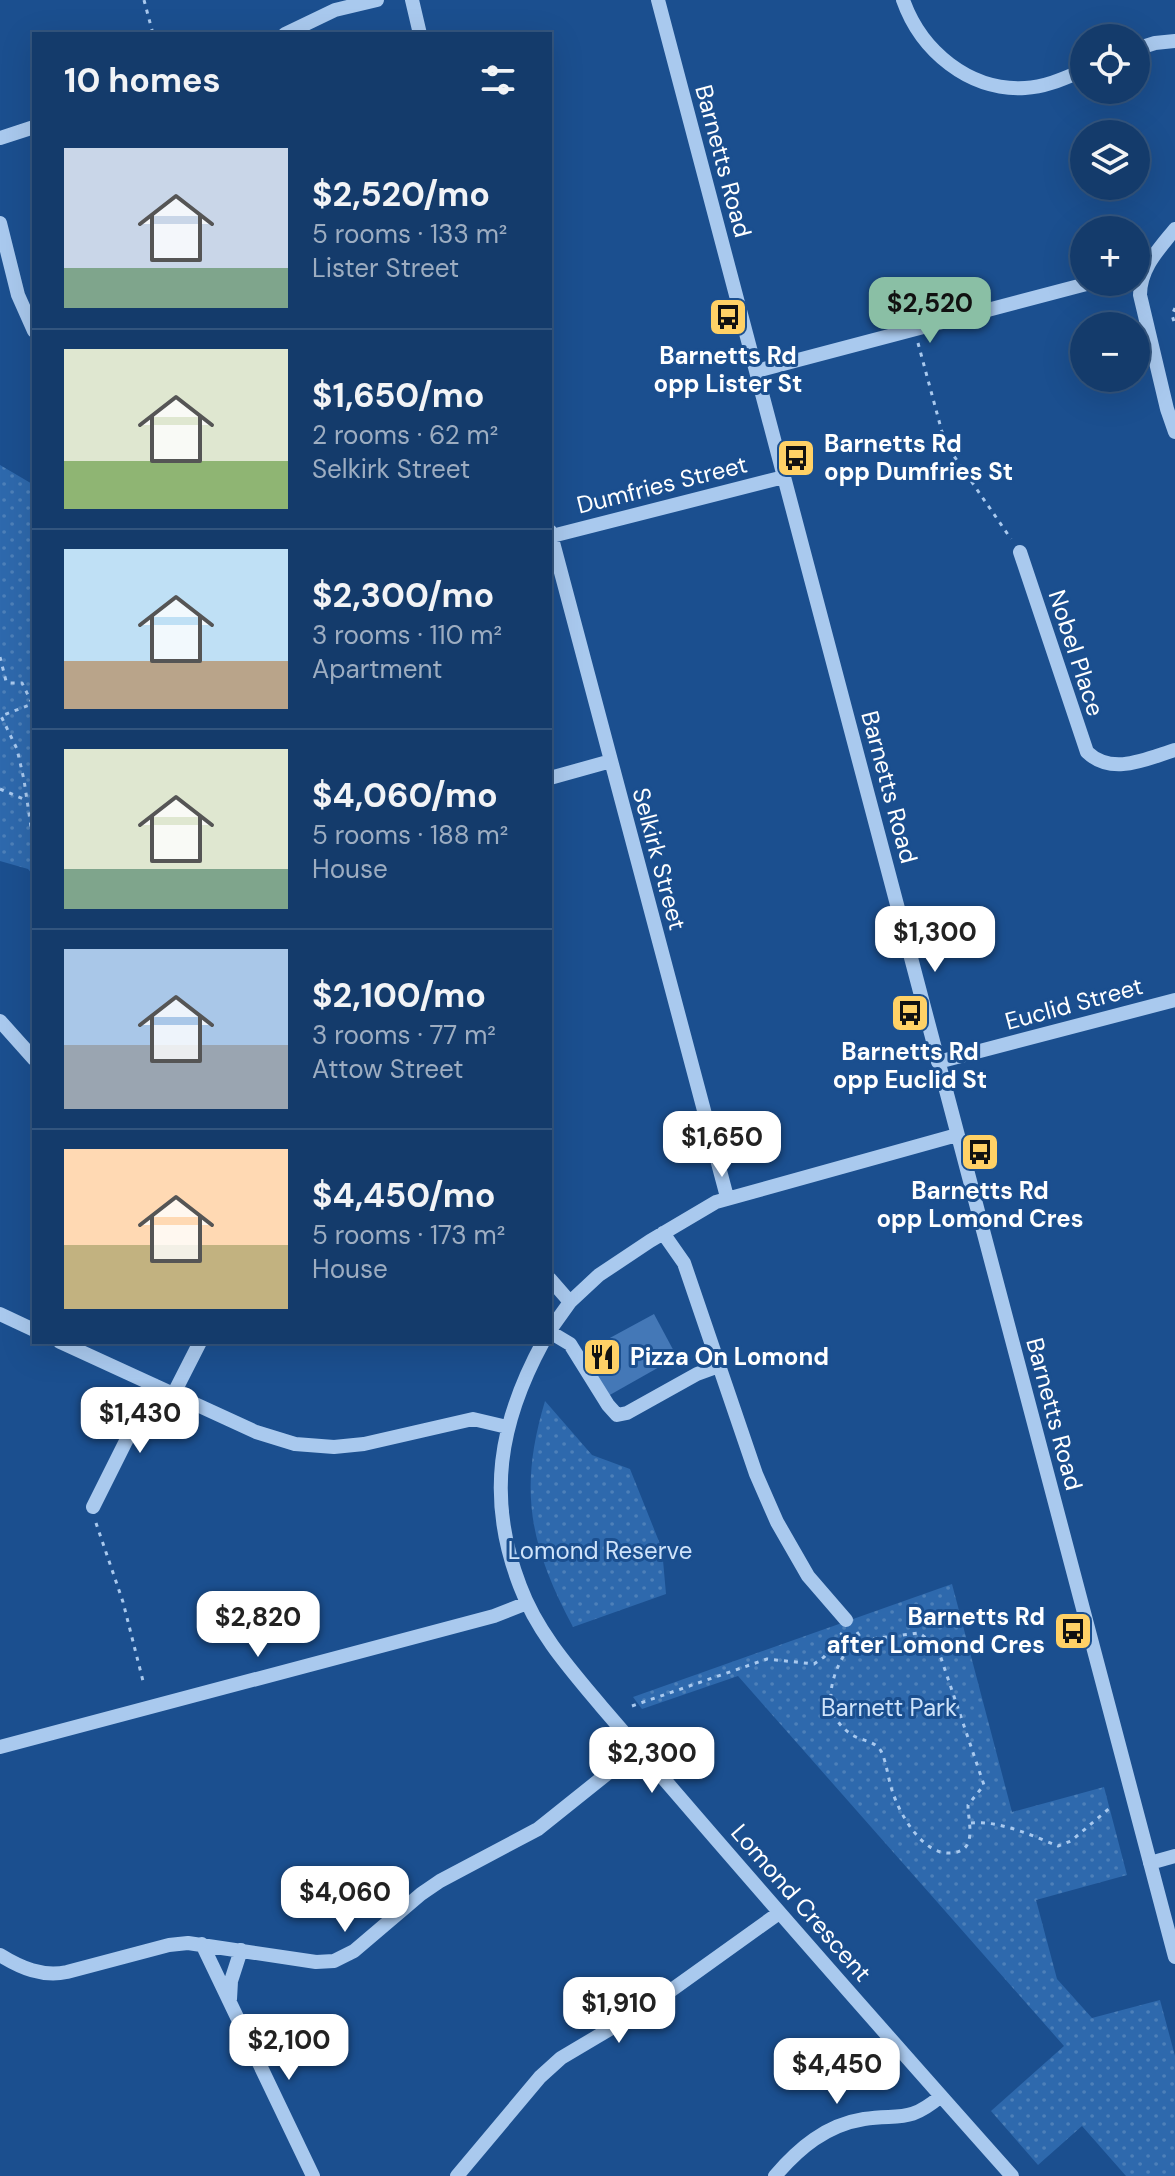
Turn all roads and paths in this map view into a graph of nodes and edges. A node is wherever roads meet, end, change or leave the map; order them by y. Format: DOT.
graph roads {
  1 [pos="144,0"];
  2 [pos="377,0"];
  3 [pos="412,0"];
  4 [pos="658,0"];
  5 [pos="903,0"];
  6 [pos="152,32"];
  7 [pos="289,32"];
  8 [pos="420,32"];
  9 [pos="1175,41"];
  10 [pos="1150,45"];
  11 [pos="1070,75"];
  12 [pos="32,128"];
  13 [pos="0,138"];
  14 [pos="0,223"];
  15 [pos="1175,229"];
  16 [pos="1150,260"];
  17 [pos="1070,288"];
  18 [pos="1139,296"];
  19 [pos="1175,308"];
  20 [pos="1175,325"];
  21 [pos="32,326"];
  22 [pos="920,350"];
  23 [pos="756,371"];
  24 [pos="1175,432"];
  25 [pos="784,477"];
  26 [pos="1004,531"];
  27 [pos="552,534"];
  28 [pos="552,538"];
  29 [pos="1020,552"];
  30 [pos="0,657"];
  31 [pos="32,705"];
  32 [pos="32,707"];
  33 [pos="0,715"];
  34 [pos="1175,750"];
  35 [pos="611,761"];
  36 [pos="552,777"];
  37 [pos="0,789"];
  38 [pos="27,800"];
  39 [pos="32,834"];
  40 [pos="1175,1000"];
  41 [pos="0,1021"];
  42 [pos="32,1057"];
  43 [pos="938,1062"];
  44 [pos="957,1135"];
  45 [pos="727,1197"];
  46 [pos="663,1233"];
  47 [pos="552,1281"];
  48 [pos="570,1302"];
  49 [pos="0,1314"];
  50 [pos="552,1328"];
  51 [pos="32,1329"];
  52 [pos="552,1332"];
  53 [pos="64,1344"];
  54 [pos="199,1344"];
  55 [pos="542,1344"];
  56 [pos="719,1366"];
  57 [pos="154,1385"];
  58 [pos="173,1395"];
  59 [pos="507,1427"];
  60 [pos="93,1507"];
  61 [pos="98,1537"];
  62 [pos="527,1603"];
  63 [pos="848,1622"];
  64 [pos="859,1635"];
  65 [pos="143,1681"];
  66 [pos="632,1706"];
  67 [pos="0,1747"];
  68 [pos="638,1749"];
  69 [pos="1112,1806"];
  70 [pos="971,1823"];
  71 [pos="1175,1856"];
  72 [pos="1150,1863"];
  73 [pos="779,1913"];
  74 [pos="202,1944"];
  75 [pos="241,1950"];
  76 [pos="0,1955"];
  77 [pos="1175,1957"];
  78 [pos="230,2004"];
  79 [pos="941,2096"];
  80 [pos="313,2176"];
  81 [pos="457,2176"];
  82 [pos="775,2176"];
  83 [pos="1012,2176"];
  1 -- 6 [label="path"];
  2 -- 7 [label="street"];
  3 -- 8 [label="street"];
  4 -- 23 [label="street, Barnetts Road"];
  5 -- 11 [label="street"];
  9 -- 10 [label="street"];
  12 -- 13 [label="street"];
  14 -- 21 [label="street"];
  15 -- 16 [label="street"];
  17 -- 23 [label="street"];
  18 -- 24 [label="street"];
  19 -- 20 [label="path"];
  22 -- 26 [label="path"];
  23 -- 25 [label="street, Barnetts Road"];
  25 -- 27 [label="street, Dumfries Street"];
  25 -- 43 [label="street, Barnetts Road"];
  28 -- 35 [label="street, Selkirk Street"];
  29 -- 34 [label="street, Nobel Place"];
  30 -- 31 [label="path"];
  32 -- 33 [label="path"];
  33 -- 38 [label="path"];
  35 -- 36 [label="street"];
  35 -- 45 [label="street, Selkirk Street"];
  37 -- 38 [label="path"];
  38 -- 39 [label="path"];
  40 -- 43 [label="street, Euclid Street"];
  41 -- 42 [label="street"];
  43 -- 44 [label="street, Barnetts Road"];
  44 -- 45 [label="street"];
  44 -- 72 [label="street, Barnetts Road"];
  45 -- 46 [label="street"];
  46 -- 48 [label="street"];
  46 -- 56 [label="street"];
  47 -- 48 [label="street"];
  48 -- 50 [label="street"];
  49 -- 51 [label="street"];
  52 -- 56 [label="street"];
  53 -- 57 [label="street"];
  54 -- 58 [label="street"];
  55 -- 59 [label="street, Lomond Crescent"];
  56 -- 63 [label="street"];
  57 -- 58 [label="street"];
  57 -- 60 [label="street"];
  58 -- 59 [label="street"];
  59 -- 62 [label="street, Lomond Crescent"];
  61 -- 65 [label="path"];
  62 -- 67 [label="street"];
  62 -- 68 [label="street, Lomond Crescent"];
  63 -- 64 [label="path"];
  63 -- 66 [label="path"];
  64 -- 70 [label="path"];
  64 -- 70 [label="path"];
  68 -- 73 [label="street, Lomond Crescent"];
  68 -- 75 [label="street"];
  69 -- 70 [label="path"];
  71 -- 72 [label="street"];
  72 -- 77 [label="street, Barnetts Road"];
  73 -- 79 [label="street, Lomond Crescent"];
  73 -- 81 [label="street"];
  74 -- 75 [label="street"];
  74 -- 76 [label="street"];
  74 -- 78 [label="street"];
  75 -- 78 [label="street"];
  78 -- 80 [label="street"];
  79 -- 82 [label="street"];
  79 -- 83 [label="street, Lomond Crescent"];
}
